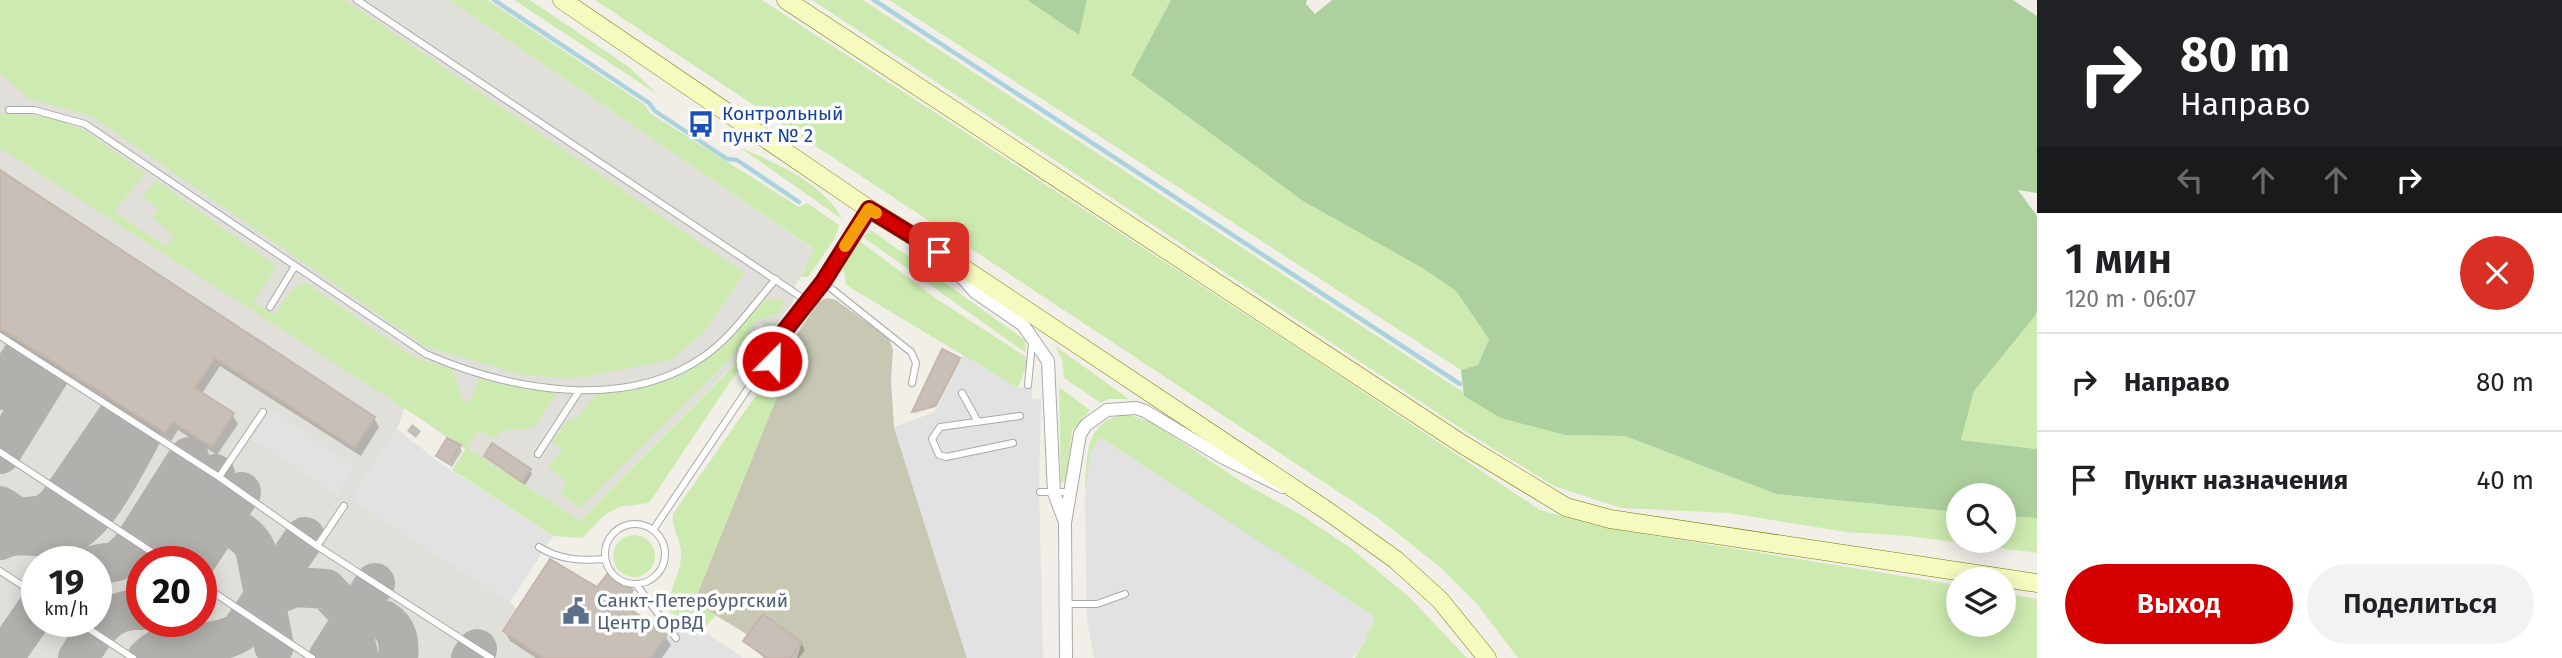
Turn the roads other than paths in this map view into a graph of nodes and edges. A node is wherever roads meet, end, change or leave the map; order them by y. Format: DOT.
graph roads {
  1 [pos="357,0"];
  2 [pos="562,0"];
  3 [pos="578,0"];
  4 [pos="786,0"];
  5 [pos="632,47"];
  6 [pos="9,110"];
  7 [pos="869,209"];
  8 [pos="939,252"];
  9 [pos="295,266"];
  10 [pos="776,279"];
  11 [pos="823,282"];
  12 [pos="807,301"];
  13 [pos="270,307"];
  14 [pos="1032,334"];
  15 [pos="0,336"];
  16 [pos="779,338"];
  17 [pos="753,380"];
  18 [pos="912,383"];
  19 [pos="1028,385"];
  20 [pos="579,391"];
  21 [pos="962,393"];
  22 [pos="263,412"];
  23 [pos="1020,416"];
  24 [pos="978,422"];
  25 [pos="1013,443"];
  26 [pos="0,452"];
  27 [pos="538,454"];
  28 [pos="219,477"];
  29 [pos="1040,492"];
  30 [pos="1072,492"];
  31 [pos="1054,493"];
  32 [pos="1298,493"];
  33 [pos="344,506"];
  34 [pos="1065,523"];
  35 [pos="653,530"];
  36 [pos="317,545"];
  37 [pos="143,546"];
  38 [pos="539,547"];
  39 [pos="605,559"];
  40 [pos="0,571"];
  41 [pos="2037,583"];
  42 [pos="636,584"];
  43 [pos="21,585"];
  44 [pos="1125,594"];
  45 [pos="217,595"];
  46 [pos="1066,604"];
  47 [pos="101,637"];
  48 [pos="676,638"];
  49 [pos="133,658"];
  50 [pos="312,658"];
  51 [pos="491,658"];
  52 [pos="1066,658"];
  53 [pos="1487,658"];
  1 -- 10 [label="lane"];
  2 -- 5 [label="main road"];
  3 -- 5 [label="main road"];
  4 -- 41 [label="main road"];
  5 -- 7 [label="main road"];
  6 -- 9 [label="lane"];
  7 -- 8 [label="main road"];
  7 -- 11 [label="lane"];
  8 -- 14 [label="street"];
  8 -- 32 [label="main road"];
  9 -- 13 [label="lane"];
  9 -- 20 [label="lane"];
  10 -- 12 [label="lane"];
  10 -- 20 [label="lane"];
  11 -- 12 [label="lane"];
  11 -- 18 [label="lane"];
  12 -- 16 [label="lane"];
  14 -- 19 [label="lane"];
  14 -- 31 [label="street"];
  15 -- 28 [label="lane"];
  16 -- 17 [label="lane"];
  16 -- 17 [label="lane"];
  17 -- 35 [label="lane"];
  20 -- 27 [label="lane"];
  21 -- 24 [label="lane"];
  22 -- 28 [label="lane"];
  23 -- 24 [label="lane"];
  24 -- 25 [label="lane"];
  26 -- 37 [label="lane"];
  28 -- 36 [label="lane"];
  29 -- 31 [label="lane"];
  30 -- 31 [label="lane"];
  30 -- 32 [label="street"];
  30 -- 34 [label="street"];
  31 -- 34 [label="street"];
  32 -- 53 [label="main road"];
  33 -- 36 [label="lane"];
  34 -- 46 [label="street"];
  35 -- 39 [label="lane"];
  35 -- 42 [label="lane"];
  36 -- 51 [label="lane"];
  38 -- 39 [label="lane"];
  39 -- 42 [label="lane"];
  40 -- 43 [label="lane"];
  42 -- 48 [label="lane"];
  44 -- 46 [label="lane"];
  45 -- 50 [label="lane"];
  46 -- 52 [label="street"];
  47 -- 49 [label="lane"];
}
